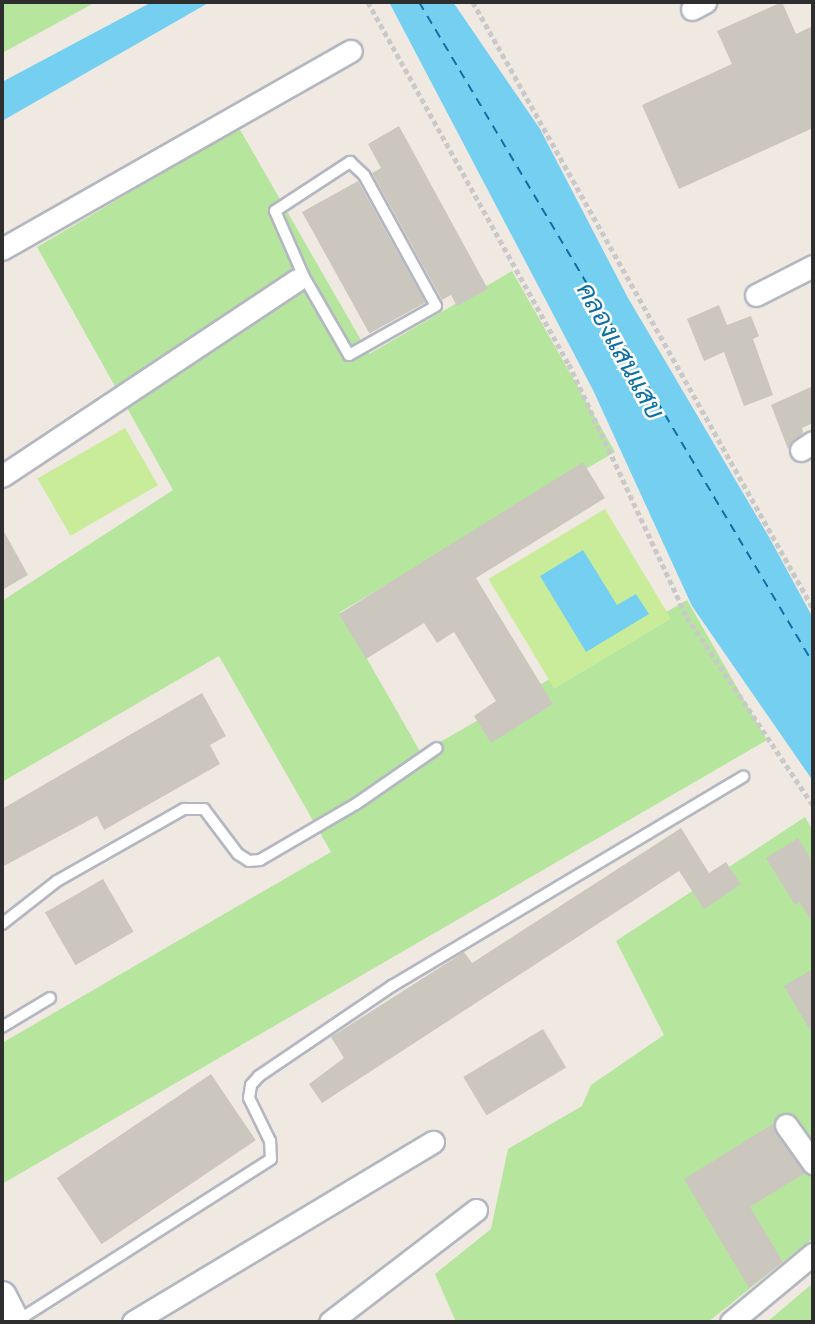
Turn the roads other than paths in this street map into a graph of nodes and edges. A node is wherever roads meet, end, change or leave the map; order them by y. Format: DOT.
graph roads {
  1 [pos="351,51"];
  2 [pos="2,249"];
  3 [pos="813,266"];
  4 [pos="300,279"];
  5 [pos="756,295"];
  6 [pos="2,476"];
  7 [pos="437,748"];
  8 [pos="743,777"];
  9 [pos="2,923"];
  10 [pos="50,998"];
  11 [pos="2,1027"];
  12 [pos="786,1125"];
  13 [pos="433,1142"];
  14 [pos="813,1163"];
  15 [pos="475,1210"];
  16 [pos="813,1254"];
  17 [pos="2,1296"];
  18 [pos="15,1322"];
  19 [pos="134,1322"];
  20 [pos="330,1322"];
  21 [pos="731,1322"];
  1 -- 2 [label="street"];
  3 -- 5 [label="street"];
  4 -- 4 [label="lane"];
  4 -- 6 [label="street"];
  7 -- 9 [label="lane"];
  8 -- 18 [label="lane"];
  10 -- 11 [label="lane"];
  12 -- 14 [label="street"];
  13 -- 19 [label="street"];
  15 -- 20 [label="street"];
  16 -- 21 [label="street"];
  17 -- 18 [label="main road"];
}
